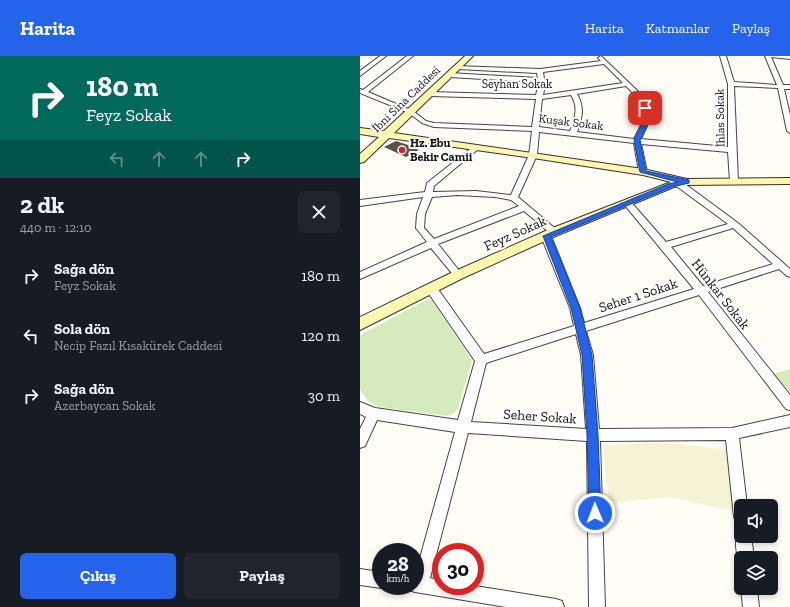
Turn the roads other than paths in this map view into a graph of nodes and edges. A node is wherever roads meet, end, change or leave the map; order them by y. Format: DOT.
graph roads {
  1 [pos="383,56"];
  2 [pos="410,56"];
  3 [pos="469,56"];
  4 [pos="599,56"];
  5 [pos="723,56"];
  6 [pos="768,56"];
  7 [pos="773,56"];
  8 [pos="790,57"];
  9 [pos="605,62"];
  10 [pos="458,67"];
  11 [pos="540,71"];
  12 [pos="360,74"];
  13 [pos="450,75"];
  14 [pos="541,80"];
  15 [pos="627,84"];
  16 [pos="731,84"];
  17 [pos="781,87"];
  18 [pos="790,87"];
  19 [pos="362,92"];
  20 [pos="573,93"];
  21 [pos="430,94"];
  22 [pos="539,97"];
  23 [pos="411,112"];
  24 [pos="535,129"];
  25 [pos="360,131"];
  26 [pos="790,132"];
  27 [pos="573,133"];
  28 [pos="387,135"];
  29 [pos="637,140"];
  30 [pos="474,148"];
  31 [pos="732,150"];
  32 [pos="532,155"];
  33 [pos="361,159"];
  34 [pos="643,172"];
  35 [pos="734,181"];
  36 [pos="790,181"];
  37 [pos="682,182"];
  38 [pos="430,194"];
  39 [pos="514,198"];
  40 [pos="360,203"];
  41 [pos="627,203"];
  42 [pos="524,207"];
  43 [pos="734,225"];
  44 [pos="550,234"];
  45 [pos="431,244"];
  46 [pos="664,246"];
  47 [pos="781,265"];
  48 [pos="790,274"];
  49 [pos="458,275"];
  50 [pos="360,276"];
  51 [pos="431,288"];
  52 [pos="700,290"];
  53 [pos="360,324"];
  54 [pos="581,327"];
  55 [pos="481,360"];
  56 [pos="790,405"];
  57 [pos="360,408"];
  58 [pos="374,414"];
  59 [pos="790,421"];
  60 [pos="463,427"];
  61 [pos="732,434"];
  62 [pos="593,435"];
  63 [pos="360,442"];
  64 [pos="739,499"];
  65 [pos="424,563"];
  66 [pos="360,577"];
  67 [pos="372,579"];
  68 [pos="424,585"];
  69 [pos="750,595"];
  70 [pos="556,607"];
  71 [pos="597,607"];
  72 [pos="751,607"];
  1 -- 12 [label="street"];
  2 -- 19 [label="street"];
  3 -- 10 [label="street, İbni Sina Caddesi"];
  4 -- 9 [label="street"];
  5 -- 16 [label="street, İhlas Sokak"];
  6 -- 17 [label="street"];
  7 -- 8 [label="street"];
  9 -- 11 [label="street"];
  9 -- 15 [label="street"];
  10 -- 11 [label="street"];
  10 -- 13 [label="street, İbni Sina Caddesi"];
  11 -- 14 [label="street"];
  13 -- 14 [label="street"];
  13 -- 21 [label="street, İbni Sina Caddesi"];
  14 -- 22 [label="street"];
  15 -- 20 [label="street, Seyhan Sokak"];
  15 -- 29 [label="street"];
  16 -- 17 [label="street"];
  16 -- 31 [label="street, İhlas Sokak"];
  17 -- 18 [label="street"];
  17 -- 26 [label="street"];
  19 -- 23 [label="street, Kuşak Sokak"];
  20 -- 22 [label="street, Seyhan Sokak"];
  20 -- 27 [label="street"];
  21 -- 22 [label="street, Seyhan Sokak"];
  21 -- 23 [label="street, İbni Sina Caddesi"];
  22 -- 24 [label="street"];
  23 -- 24 [label="street, Kuşak Sokak"];
  23 -- 28 [label="street, İbni Sina Caddesi"];
  24 -- 27 [label="street, Kuşak Sokak"];
  24 -- 32 [label="street"];
  25 -- 28 [label="street"];
  27 -- 29 [label="street, Kuşak Sokak"];
  28 -- 30 [label="street"];
  28 -- 33 [label="street, İbni Sina Caddesi"];
  29 -- 31 [label="street, Kuşak Sokak"];
  29 -- 34 [label="street"];
  30 -- 32 [label="street"];
  30 -- 38 [label="street"];
  31 -- 35 [label="street, İhlas Sokak"];
  32 -- 34 [label="street"];
  32 -- 39 [label="street"];
  34 -- 37 [label="street"];
  35 -- 36 [label="street"];
  35 -- 37 [label="street"];
  37 -- 41 [label="street, Feyz Sokak"];
  37 -- 43 [label="street"];
  38 -- 39 [label="street"];
  38 -- 40 [label="street"];
  38 -- 45 [label="street"];
  39 -- 42 [label="street"];
  41 -- 44 [label="street, Feyz Sokak"];
  41 -- 46 [label="street, Hünkar Sokak"];
  42 -- 44 [label="street"];
  42 -- 45 [label="street"];
  43 -- 46 [label="street"];
  43 -- 47 [label="street"];
  44 -- 49 [label="street, Feyz Sokak"];
  44 -- 54 [label="street"];
  45 -- 49 [label="street"];
  45 -- 50 [label="street"];
  46 -- 52 [label="street, Hünkar Sokak"];
  47 -- 48 [label="street"];
  47 -- 52 [label="street, Seher 1 Sokak"];
  49 -- 51 [label="street, Feyz Sokak"];
  51 -- 53 [label="street, Feyz Sokak"];
  51 -- 55 [label="street"];
  52 -- 54 [label="street, Seher 1 Sokak"];
  52 -- 56 [label="street, Hünkar Sokak"];
  54 -- 55 [label="street, Seher 1 Sokak"];
  54 -- 62 [label="street"];
  55 -- 60 [label="street"];
  57 -- 58 [label="street, Seher Sokak"];
  58 -- 60 [label="street, Seher Sokak"];
  58 -- 63 [label="street"];
  59 -- 61 [label="street, Seher Sokak"];
  60 -- 62 [label="street, Seher Sokak"];
  60 -- 65 [label="street"];
  61 -- 62 [label="street, Seher Sokak"];
  61 -- 64 [label="street"];
  62 -- 71 [label="street"];
  66 -- 67 [label="street"];
  68 -- 70 [label="street"];
  69 -- 72 [label="street"];
}
